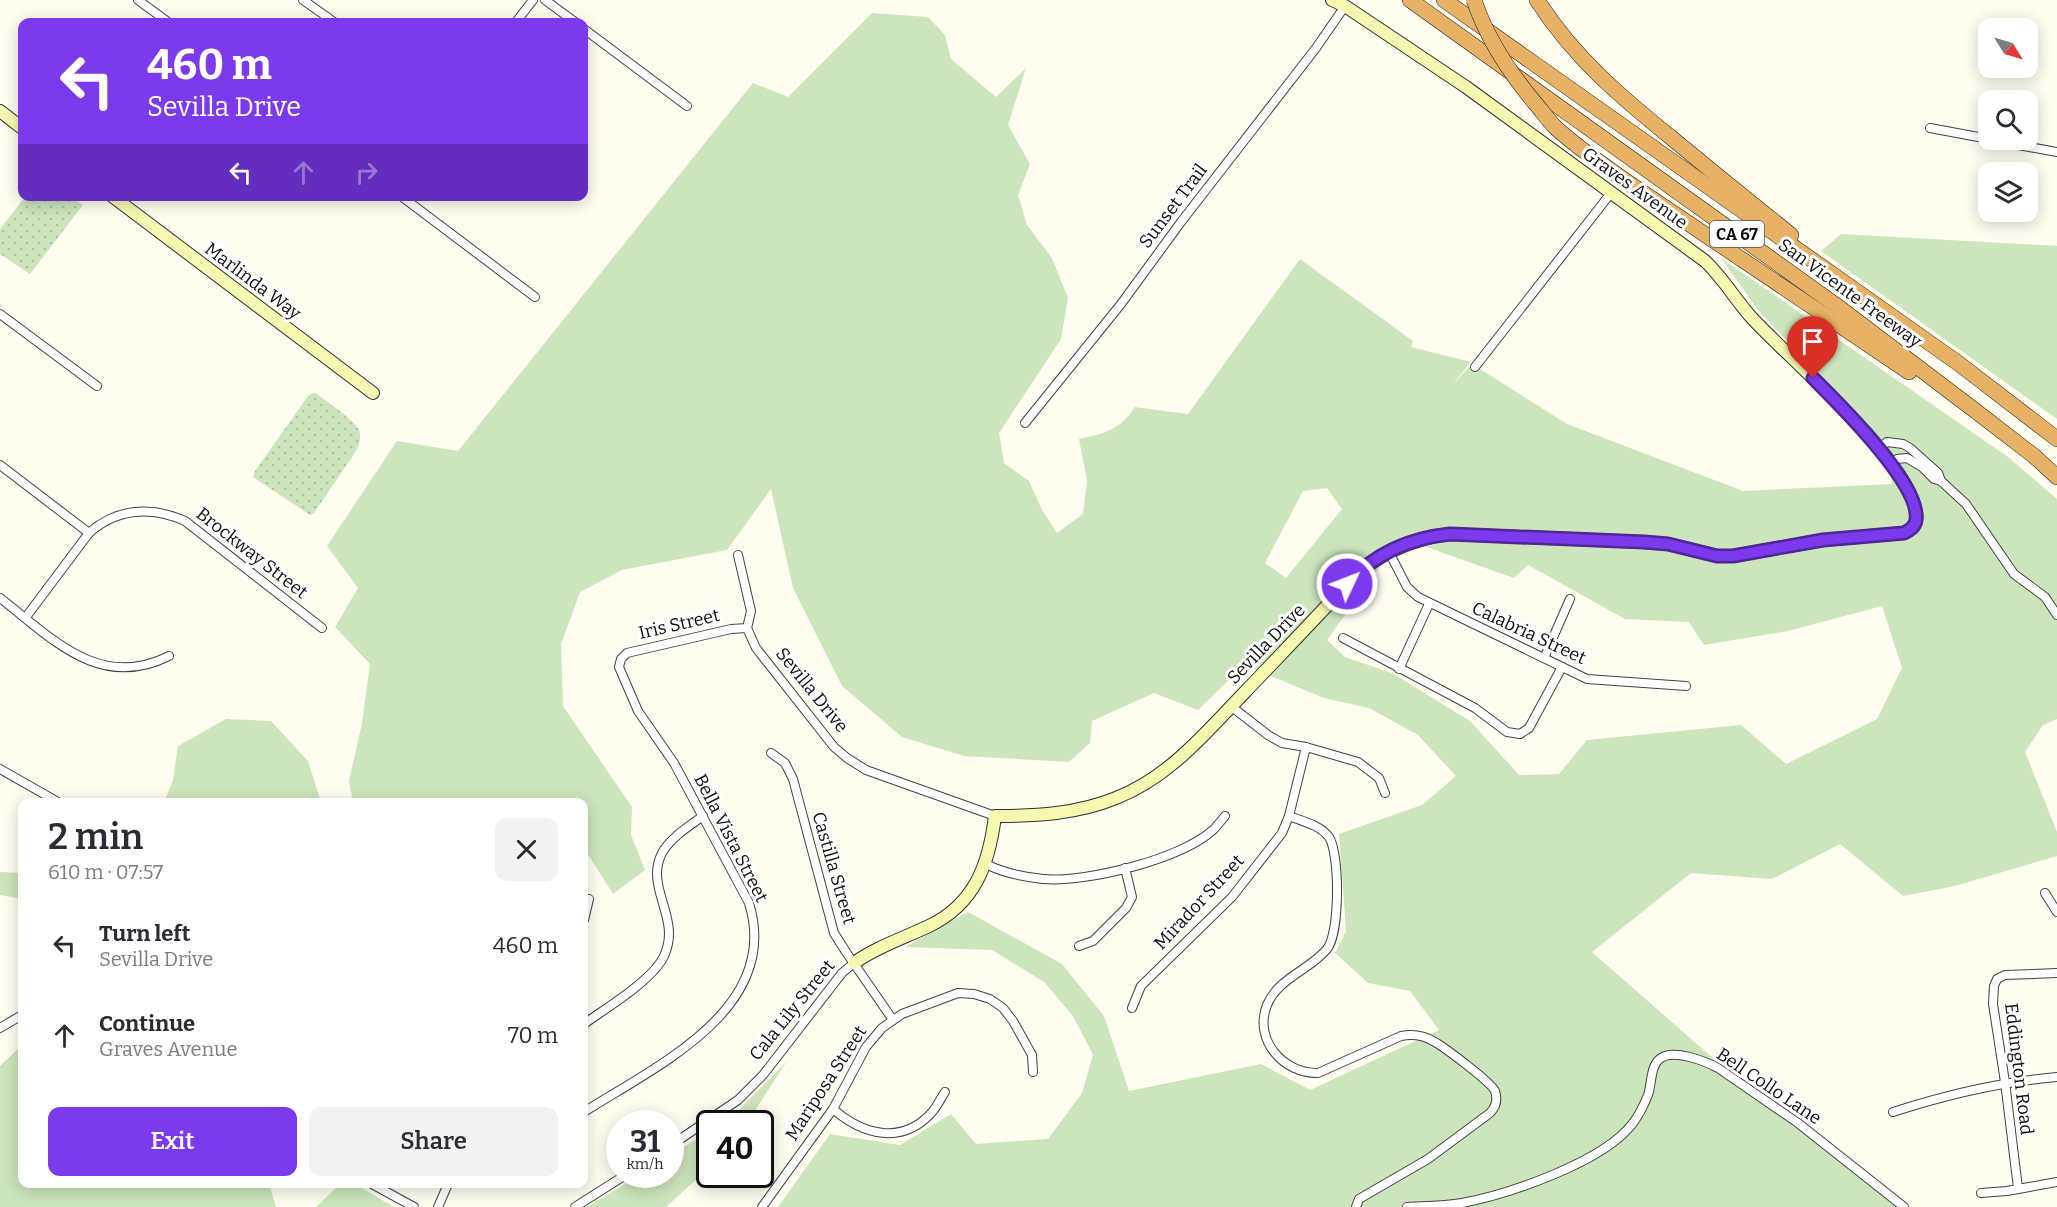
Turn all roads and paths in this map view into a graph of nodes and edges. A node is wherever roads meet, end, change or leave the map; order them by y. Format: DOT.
graph roads {
  1 [pos="138,0"];
  2 [pos="303,0"];
  3 [pos="533,0"];
  4 [pos="545,0"];
  5 [pos="1332,0"];
  6 [pos="1410,0"];
  7 [pos="1444,0"];
  8 [pos="1474,0"];
  9 [pos="1537,0"];
  10 [pos="1345,6"];
  11 [pos="163,18"];
  12 [pos="328,18"];
  13 [pos="519,18"];
  14 [pos="570,18"];
  15 [pos="588,32"];
  16 [pos="687,106"];
  17 [pos="0,111"];
  18 [pos="18,125"];
  19 [pos="1929,128"];
  20 [pos="1978,137"];
  21 [pos="2038,148"];
  22 [pos="2057,152"];
  23 [pos="1611,192"];
  24 [pos="119,201"];
  25 [pos="408,201"];
  26 [pos="1820,267"];
  27 [pos="535,297"];
  28 [pos="0,314"];
  29 [pos="1475,367"];
  30 [pos="97,386"];
  31 [pos="372,393"];
  32 [pos="1025,423"];
  33 [pos="2057,439"];
  34 [pos="1878,449"];
  35 [pos="2034,456"];
  36 [pos="1890,463"];
  37 [pos="0,465"];
  38 [pos="2057,477"];
  39 [pos="1941,481"];
  40 [pos="89,533"];
  41 [pos="1389,552"];
  42 [pos="738,555"];
  43 [pos="0,598"];
  44 [pos="1570,599"];
  45 [pos="1429,604"];
  46 [pos="2057,615"];
  47 [pos="26,617"];
  48 [pos="322,628"];
  49 [pos="747,628"];
  50 [pos="1343,638"];
  51 [pos="170,656"];
  52 [pos="1544,658"];
  53 [pos="621,659"];
  54 [pos="1562,666"];
  55 [pos="1399,669"];
  56 [pos="1686,686"];
  57 [pos="1232,707"];
  58 [pos="1306,747"];
  59 [pos="771,753"];
  60 [pos="0,769"];
  61 [pos="1385,793"];
  62 [pos="51,798"];
  63 [pos="703,816"];
  64 [pos="995,816"];
  65 [pos="1225,816"];
  66 [pos="1289,816"];
  67 [pos="986,864"];
  68 [pos="1125,868"];
  69 [pos="2045,893"];
  70 [pos="590,899"];
  71 [pos="588,906"];
  72 [pos="2057,912"];
  73 [pos="1079,946"];
  74 [pos="854,963"];
  75 [pos="2057,972"];
  76 [pos="1132,1008"];
  77 [pos="18,1017"];
  78 [pos="893,1020"];
  79 [pos="588,1021"];
  80 [pos="0,1028"];
  81 [pos="1033,1072"];
  82 [pos="2057,1077"];
  83 [pos="2005,1082"];
  84 [pos="945,1092"];
  85 [pos="588,1109"];
  86 [pos="833,1109"];
  87 [pos="1893,1112"];
  88 [pos="684,1137"];
  89 [pos="2057,1182"];
  90 [pos="606,1187"];
  91 [pos="379,1188"];
  92 [pos="446,1188"];
  93 [pos="2018,1188"];
  94 [pos="1981,1193"];
  95 [pos="414,1207"];
  96 [pos="438,1207"];
  97 [pos="575,1207"];
  98 [pos="762,1207"];
  99 [pos="1356,1207"];
  100 [pos="1407,1207"];
  101 [pos="1904,1207"];
  1 -- 11 [label="street"];
  2 -- 12 [label="street"];
  3 -- 13 [label="street"];
  4 -- 14 [label="street"];
  5 -- 10 [label="street, Graves Avenue"];
  6 -- 35 [label="highway, San Vicente Freeway / CA 67"];
  7 -- 26 [label="highway, San Vicente Freeway / CA 67"];
  8 -- 35 [label="highway, bridge"];
  9 -- 26 [label="highway"];
  10 -- 23 [label="street, Graves Avenue"];
  10 -- 32 [label="street, Sunset Trail"];
  15 -- 16 [label="street"];
  17 -- 18 [label="street"];
  19 -- 20 [label="street"];
  21 -- 22 [label="street"];
  23 -- 29 [label="street"];
  23 -- 34 [label="street, Graves Avenue"];
  24 -- 31 [label="street, Marlinda Way"];
  25 -- 27 [label="street"];
  26 -- 33 [label="highway, San Vicente Freeway / CA 67"];
  28 -- 30 [label="street"];
  34 -- 36 [label="street, Sevilla Drive"];
  34 -- 39 [label="street"];
  35 -- 38 [label="highway, San Vicente Freeway / CA 67"];
  36 -- 39 [label="street"];
  36 -- 41 [label="street, Sevilla Drive"];
  37 -- 40 [label="street"];
  39 -- 46 [label="street"];
  40 -- 47 [label="street, Brockway Street"];
  40 -- 48 [label="street, Brockway Street"];
  41 -- 45 [label="street, Calabria Street"];
  41 -- 57 [label="street, Sevilla Drive"];
  42 -- 49 [label="street"];
  43 -- 47 [label="street"];
  44 -- 52 [label="street"];
  45 -- 52 [label="street, Calabria Street"];
  45 -- 55 [label="street"];
  47 -- 51 [label="street"];
  49 -- 53 [label="street, Iris Street"];
  49 -- 64 [label="street, Sevilla Drive"];
  50 -- 55 [label="street"];
  52 -- 54 [label="street, Calabria Street"];
  53 -- 63 [label="street, Bella Vista Street"];
  54 -- 55 [label="street"];
  54 -- 56 [label="street, Calabria Street"];
  57 -- 58 [label="street"];
  57 -- 64 [label="street, Sevilla Drive"];
  58 -- 61 [label="street"];
  58 -- 66 [label="street, Mirador Street"];
  59 -- 74 [label="street, Castilla Street"];
  60 -- 62 [label="street"];
  63 -- 79 [label="street"];
  63 -- 85 [label="street, Bella Vista Street"];
  64 -- 67 [label="street, Cala Lily Street"];
  65 -- 68 [label="street"];
  66 -- 76 [label="street, Mirador Street"];
  66 -- 99 [label="street"];
  67 -- 68 [label="street"];
  67 -- 74 [label="street, Cala Lily Street"];
  68 -- 73 [label="street"];
  69 -- 72 [label="street"];
  70 -- 71 [label="street"];
  74 -- 78 [label="street, Castilla Street"];
  74 -- 88 [label="street, Cala Lily Street"];
  75 -- 83 [label="street, Eddington Road"];
  77 -- 80 [label="street"];
  78 -- 81 [label="street, Mariposa Street"];
  78 -- 86 [label="street, Mariposa Street"];
  82 -- 83 [label="street"];
  83 -- 87 [label="street"];
  83 -- 93 [label="street, Eddington Road"];
  84 -- 86 [label="street"];
  86 -- 98 [label="street, Mariposa Street"];
  89 -- 93 [label="street"];
  90 -- 97 [label="street"];
  91 -- 95 [label="street"];
  92 -- 96 [label="street"];
  93 -- 94 [label="street"];
  100 -- 101 [label="street, Bell Collo Lane"];
}
